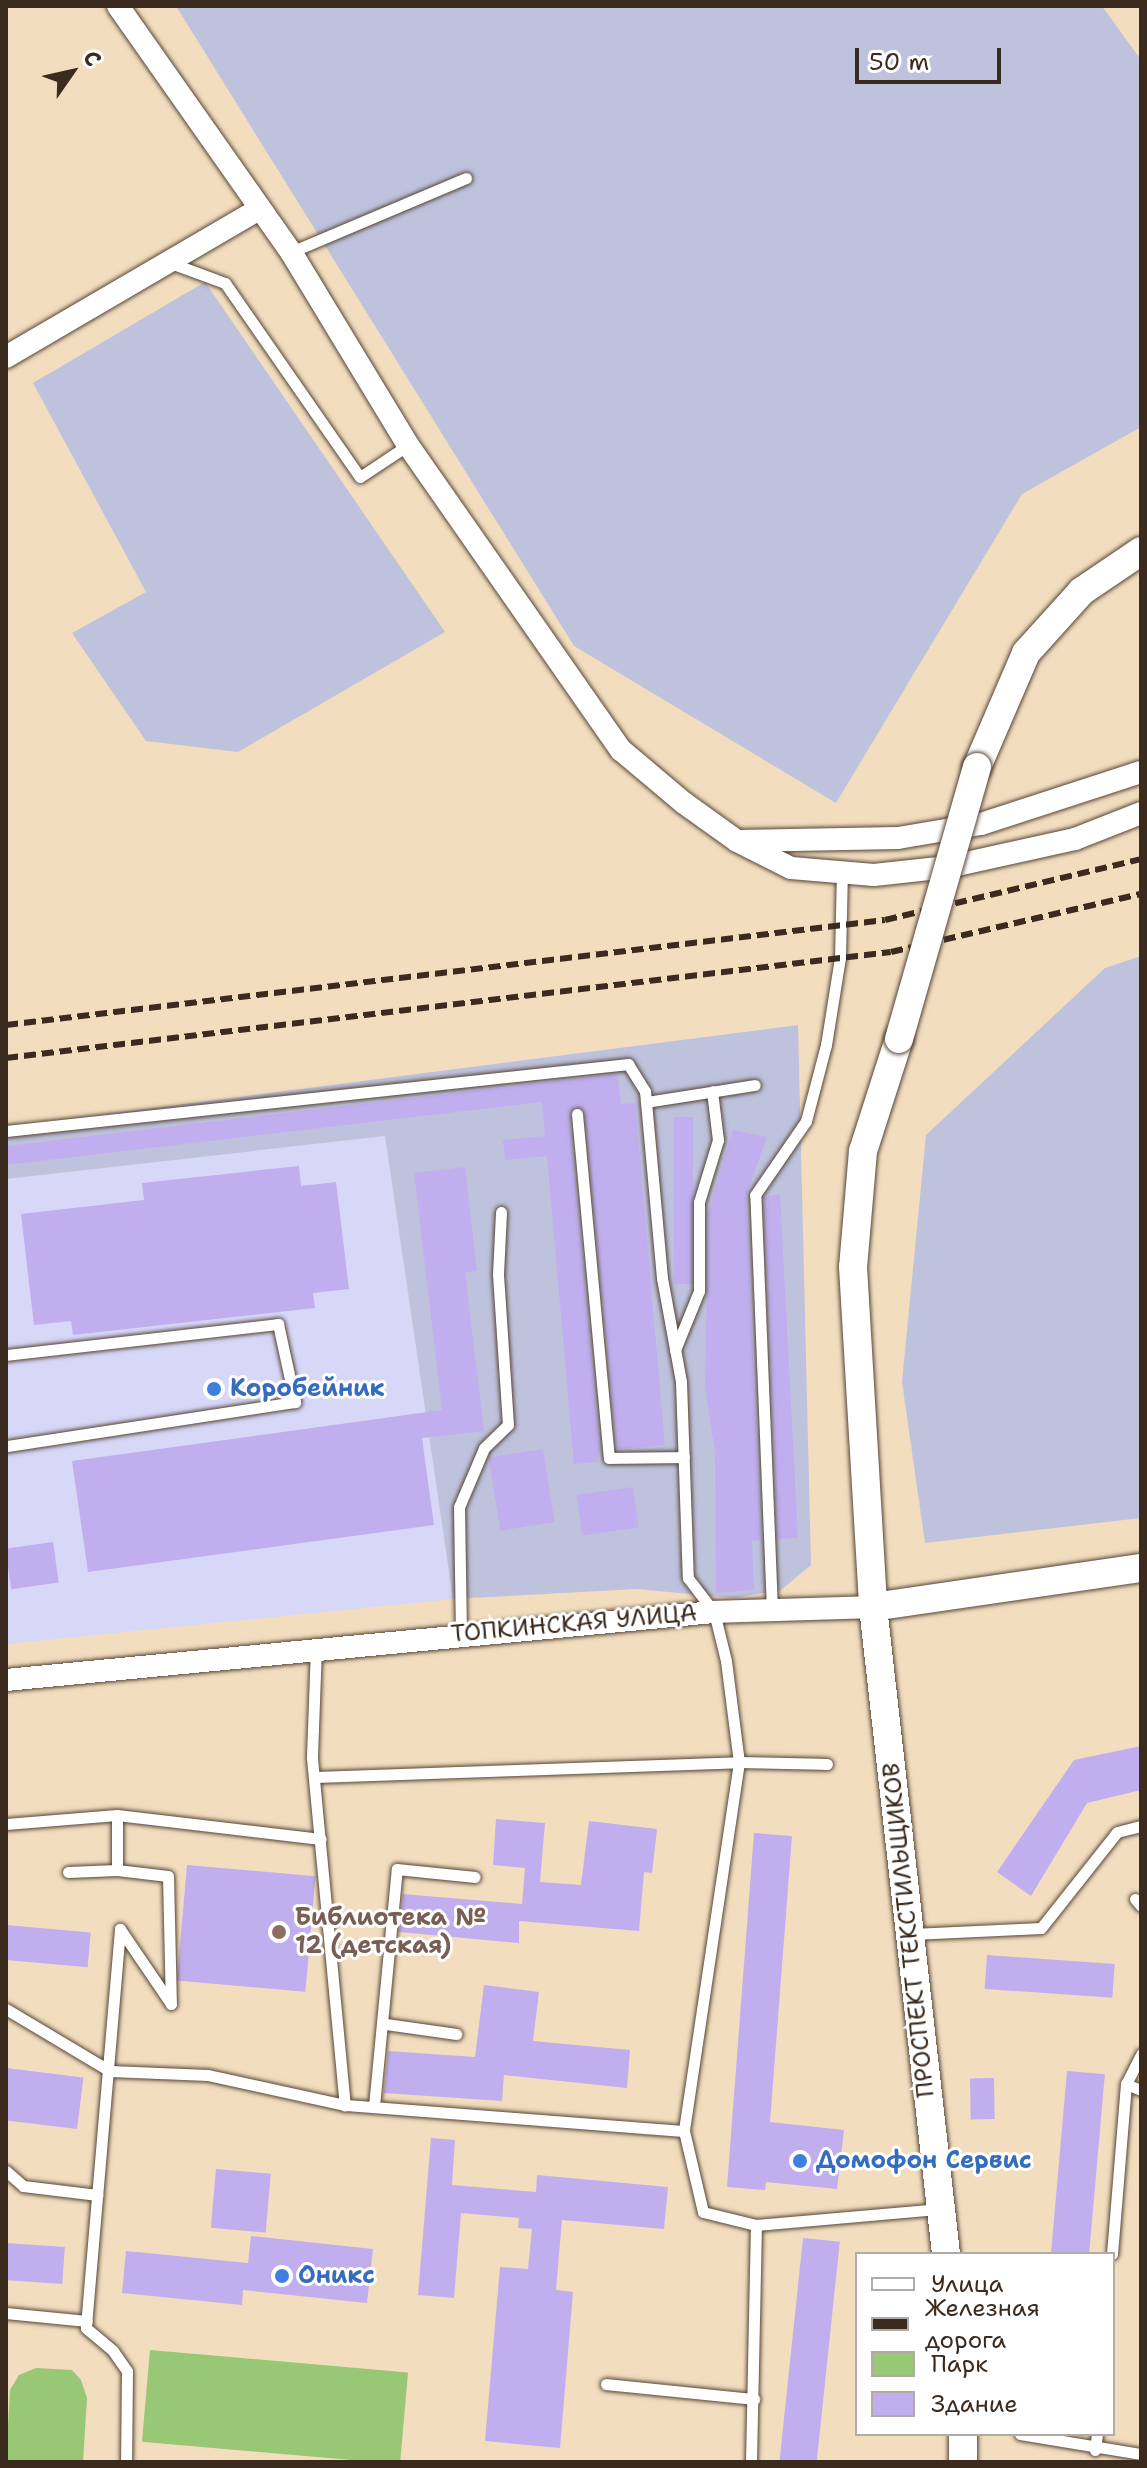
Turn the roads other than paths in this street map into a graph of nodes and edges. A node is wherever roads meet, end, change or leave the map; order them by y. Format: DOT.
graph roads {
  1 [pos="118,6"];
  2 [pos="466,178"];
  3 [pos="259,209"];
  4 [pos="291,252"];
  5 [pos="168,262"];
  6 [pos="6,357"];
  7 [pos="408,445"];
  8 [pos="1141,551"];
  9 [pos="1141,772"];
  10 [pos="1141,813"];
  11 [pos="737,841"];
  12 [pos="842,872"];
  13 [pos="755,1085"];
  14 [pos="712,1091"];
  15 [pos="646,1102"];
  16 [pos="577,1114"];
  17 [pos="6,1131"];
  18 [pos="501,1212"];
  19 [pos="675,1350"];
  20 [pos="6,1355"];
  21 [pos="6,1446"];
  22 [pos="684,1457"];
  23 [pos="1141,1568"];
  24 [pos="873,1607"];
  25 [pos="772,1610"];
  26 [pos="714,1612"];
  27 [pos="461,1634"];
  28 [pos="316,1647"];
  29 [pos="6,1680"];
  30 [pos="739,1762"];
  31 [pos="827,1764"];
  32 [pos="315,1777"];
  33 [pos="117,1815"];
  34 [pos="6,1824"];
  35 [pos="1141,1826"];
  36 [pos="321,1839"];
  37 [pos="117,1870"];
  38 [pos="68,1872"];
  39 [pos="475,1877"];
  40 [pos="908,1934"];
  41 [pos="6,2009"];
  42 [pos="386,2024"];
  43 [pos="456,2034"];
  44 [pos="1141,2054"];
  45 [pos="110,2071"];
  46 [pos="1126,2084"];
  47 [pos="1141,2090"];
  48 [pos="345,2105"];
  49 [pos="374,2106"];
  50 [pos="684,2131"];
  51 [pos="6,2171"];
  52 [pos="97,2195"];
  53 [pos="941,2209"];
  54 [pos="756,2225"];
  55 [pos="946,2252"];
  56 [pos="1112,2252"];
  57 [pos="6,2313"];
  58 [pos="87,2321"];
  59 [pos="606,2384"];
  60 [pos="754,2399"];
  61 [pos="963,2436"];
  62 [pos="1029,2436"];
  63 [pos="1097,2436"];
  64 [pos="1095,2450"];
  65 [pos="1141,2454"];
  66 [pos="126,2462"];
  67 [pos="751,2462"];
  68 [pos="963,2462"];
  1 -- 3 [label="street"];
  2 -- 4 [label="lane"];
  3 -- 4 [label="street"];
  3 -- 5 [label="street"];
  4 -- 7 [label="street"];
  5 -- 6 [label="street"];
  5 -- 7 [label="lane"];
  7 -- 11 [label="street"];
  8 -- 24 [label="street, ПРОСПЕКТ ТЕКСТИЛЬЩИКОВ, bridge"];
  9 -- 11 [label="street"];
  10 -- 12 [label="street"];
  11 -- 12 [label="street"];
  12 -- 25 [label="lane"];
  13 -- 14 [label="lane"];
  14 -- 15 [label="lane"];
  14 -- 19 [label="lane"];
  15 -- 17 [label="lane"];
  15 -- 19 [label="lane"];
  16 -- 22 [label="lane"];
  18 -- 27 [label="lane"];
  19 -- 22 [label="lane"];
  20 -- 21 [label="lane"];
  22 -- 26 [label="lane"];
  23 -- 24 [label="street, ТОПКИНСКАЯ УЛИЦА"];
  24 -- 25 [label="street, ТОПКИНСКАЯ УЛИЦА"];
  24 -- 40 [label="street, ПРОСПЕКТ ТЕКСТИЛЬЩИКОВ"];
  25 -- 26 [label="street, ТОПКИНСКАЯ УЛИЦА"];
  26 -- 27 [label="street, ТОПКИНСКАЯ УЛИЦА"];
  26 -- 30 [label="lane"];
  27 -- 28 [label="street, ТОПКИНСКАЯ УЛИЦА"];
  28 -- 29 [label="street, ТОПКИНСКАЯ УЛИЦА"];
  28 -- 32 [label="lane"];
  30 -- 31 [label="lane"];
  30 -- 32 [label="lane"];
  30 -- 50 [label="lane"];
  32 -- 36 [label="lane"];
  33 -- 34 [label="lane"];
  33 -- 36 [label="lane"];
  33 -- 37 [label="lane"];
  35 -- 40 [label="lane"];
  36 -- 48 [label="lane"];
  37 -- 38 [label="lane"];
  37 -- 45 [label="lane"];
  39 -- 42 [label="lane"];
  40 -- 53 [label="street, ПРОСПЕКТ ТЕКСТИЛЬЩИКОВ"];
  41 -- 45 [label="lane"];
  42 -- 43 [label="lane"];
  42 -- 49 [label="lane"];
  44 -- 46 [label="lane"];
  45 -- 48 [label="lane"];
  45 -- 52 [label="lane"];
  46 -- 47 [label="lane"];
  46 -- 56 [label="lane"];
  48 -- 49 [label="lane"];
  49 -- 50 [label="lane"];
  50 -- 54 [label="lane"];
  51 -- 52 [label="lane"];
  52 -- 58 [label="lane"];
  53 -- 54 [label="lane"];
  53 -- 55 [label="street, ПРОСПЕКТ ТЕКСТИЛЬЩИКОВ"];
  54 -- 60 [label="lane"];
  57 -- 58 [label="lane"];
  58 -- 66 [label="lane"];
  59 -- 60 [label="lane"];
  60 -- 67 [label="lane"];
  61 -- 68 [label="street"];
  62 -- 64 [label="lane"];
  63 -- 64 [label="lane"];
  64 -- 65 [label="lane"];
}
